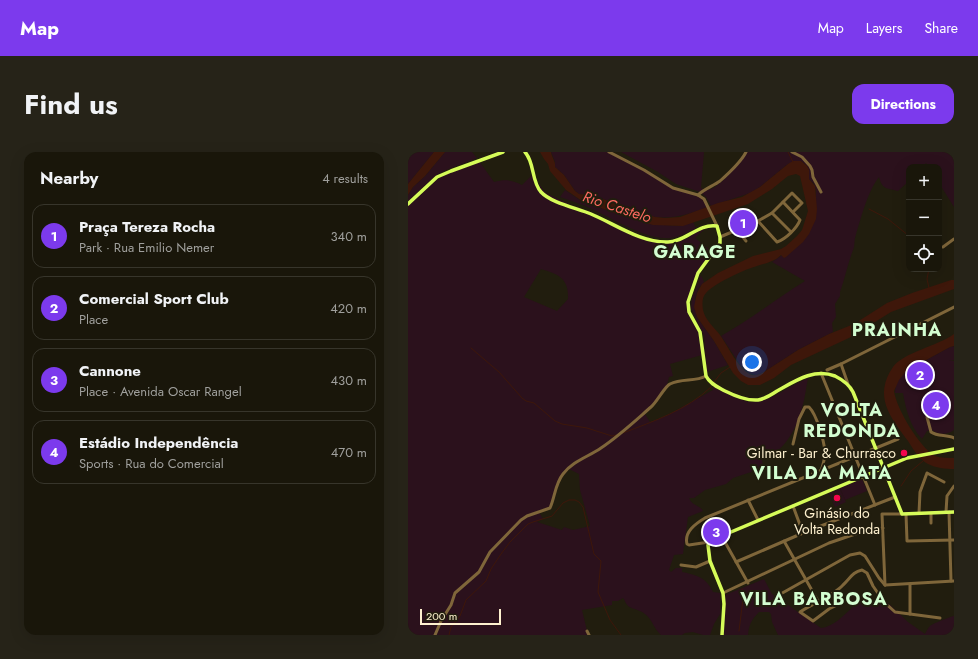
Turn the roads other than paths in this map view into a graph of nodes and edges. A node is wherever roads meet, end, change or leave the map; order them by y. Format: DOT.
graph roads {
  1 [pos="503,152"];
  2 [pos="525,152"];
  3 [pos="609,152"];
  4 [pos="747,152"];
  5 [pos="792,152"];
  6 [pos="821,192"];
  7 [pos="698,195"];
  8 [pos="783,202"];
  9 [pos="408,204"];
  10 [pos="792,212"];
  11 [pos="746,213"];
  12 [pos="772,213"];
  13 [pos="758,221"];
  14 [pos="751,224"];
  15 [pos="716,226"];
  16 [pos="737,230"];
  17 [pos="791,232"];
  18 [pos="720,237"];
  19 [pos="954,239"];
  20 [pos="746,241"];
  21 [pos="943,247"];
  22 [pos="954,307"];
  23 [pos="841,364"];
  24 [pos="827,370"];
  25 [pos="821,373"];
  26 [pos="706,376"];
  27 [pos="848,384"];
  28 [pos="927,417"];
  29 [pos="954,433"];
  30 [pos="952,437"];
  31 [pos="898,439"];
  32 [pos="793,444"];
  33 [pos="875,449"];
  34 [pos="954,449"];
  35 [pos="855,457"];
  36 [pos="883,468"];
  37 [pos="820,470"];
  38 [pos="864,476"];
  39 [pos="944,482"];
  40 [pos="954,486"];
  41 [pos="895,497"];
  42 [pos="748,500"];
  43 [pos="875,505"];
  44 [pos="793,506"];
  45 [pos="948,512"];
  46 [pos="954,512"];
  47 [pos="919,513"];
  48 [pos="931,513"];
  49 [pos="904,514"];
  50 [pos="758,520"];
  51 [pos="931,523"];
  52 [pos="882,528"];
  53 [pos="803,533"];
  54 [pos="721,535"];
  55 [pos="950,540"];
  56 [pos="954,540"];
  57 [pos="784,541"];
  58 [pos="709,542"];
  59 [pos="794,560"];
  60 [pos="710,561"];
  61 [pos="736,562"];
  62 [pos="681,565"];
  63 [pos="806,580"];
  64 [pos="952,581"];
  65 [pos="748,583"];
  66 [pos="910,584"];
  67 [pos="885,585"];
  68 [pos="723,593"];
  69 [pos="777,596"];
  70 [pos="818,601"];
  71 [pos="841,603"];
  72 [pos="910,614"];
  73 [pos="940,618"];
  74 [pos="587,631"];
  75 [pos="435,635"];
  76 [pos="589,635"];
  77 [pos="722,635"];
  1 -- 9 [label="main road"];
  2 -- 15 [label="main road"];
  3 -- 7 [label="street"];
  4 -- 7 [label="street"];
  5 -- 6 [label="street"];
  7 -- 15 [label="street"];
  8 -- 10 [label="street"];
  8 -- 10 [label="street"];
  8 -- 12 [label="street"];
  10 -- 17 [label="street"];
  11 -- 14 [label="street"];
  12 -- 13 [label="street"];
  12 -- 17 [label="street"];
  13 -- 14 [label="street"];
  13 -- 17 [label="street"];
  14 -- 16 [label="street"];
  15 -- 18 [label="main road"];
  16 -- 18 [label="street"];
  16 -- 20 [label="street"];
  18 -- 26 [label="main road"];
  19 -- 21 [label="street"];
  22 -- 23 [label="street"];
  23 -- 24 [label="street"];
  23 -- 27 [label="street"];
  25 -- 26 [label="main road"];
  25 -- 27 [label="main road"];
  25 -- 35 [label="street"];
  26 -- 75 [label="street"];
  27 -- 33 [label="main road"];
  28 -- 30 [label="street"];
  29 -- 30 [label="street"];
  31 -- 33 [label="street"];
  32 -- 37 [label="street"];
  33 -- 35 [label="street"];
  33 -- 36 [label="main road"];
  34 -- 36 [label="main road"];
  35 -- 37 [label="street"];
  35 -- 38 [label="street"];
  36 -- 38 [label="main road"];
  36 -- 41 [label="main road"];
  37 -- 42 [label="street"];
  38 -- 43 [label="street"];
  38 -- 44 [label="main road"];
  39 -- 47 [label="street"];
  40 -- 45 [label="street"];
  41 -- 43 [label="street"];
  41 -- 49 [label="main road"];
  42 -- 50 [label="street"];
  42 -- 58 [label="street"];
  43 -- 53 [label="street"];
  44 -- 50 [label="main road"];
  44 -- 53 [label="street"];
  45 -- 46 [label="main road"];
  45 -- 48 [label="main road"];
  45 -- 55 [label="street"];
  47 -- 48 [label="main road"];
  47 -- 49 [label="main road"];
  48 -- 51 [label="street"];
  49 -- 52 [label="street"];
  49 -- 55 [label="street"];
  50 -- 54 [label="main road"];
  52 -- 59 [label="street"];
  52 -- 67 [label="street"];
  53 -- 57 [label="street"];
  54 -- 58 [label="main road"];
  54 -- 61 [label="street"];
  55 -- 56 [label="street"];
  55 -- 64 [label="street"];
  57 -- 59 [label="street"];
  57 -- 61 [label="street"];
  58 -- 60 [label="main road"];
  59 -- 63 [label="street"];
  59 -- 65 [label="street"];
  60 -- 62 [label="street"];
  60 -- 68 [label="main road"];
  61 -- 65 [label="street"];
  63 -- 67 [label="street"];
  63 -- 69 [label="street"];
  63 -- 70 [label="street"];
  64 -- 66 [label="street"];
  65 -- 68 [label="street"];
  66 -- 67 [label="street"];
  66 -- 72 [label="street"];
  68 -- 77 [label="main road"];
  70 -- 71 [label="street"];
  70 -- 72 [label="street"];
  72 -- 73 [label="street"];
  74 -- 76 [label="street"];
}
